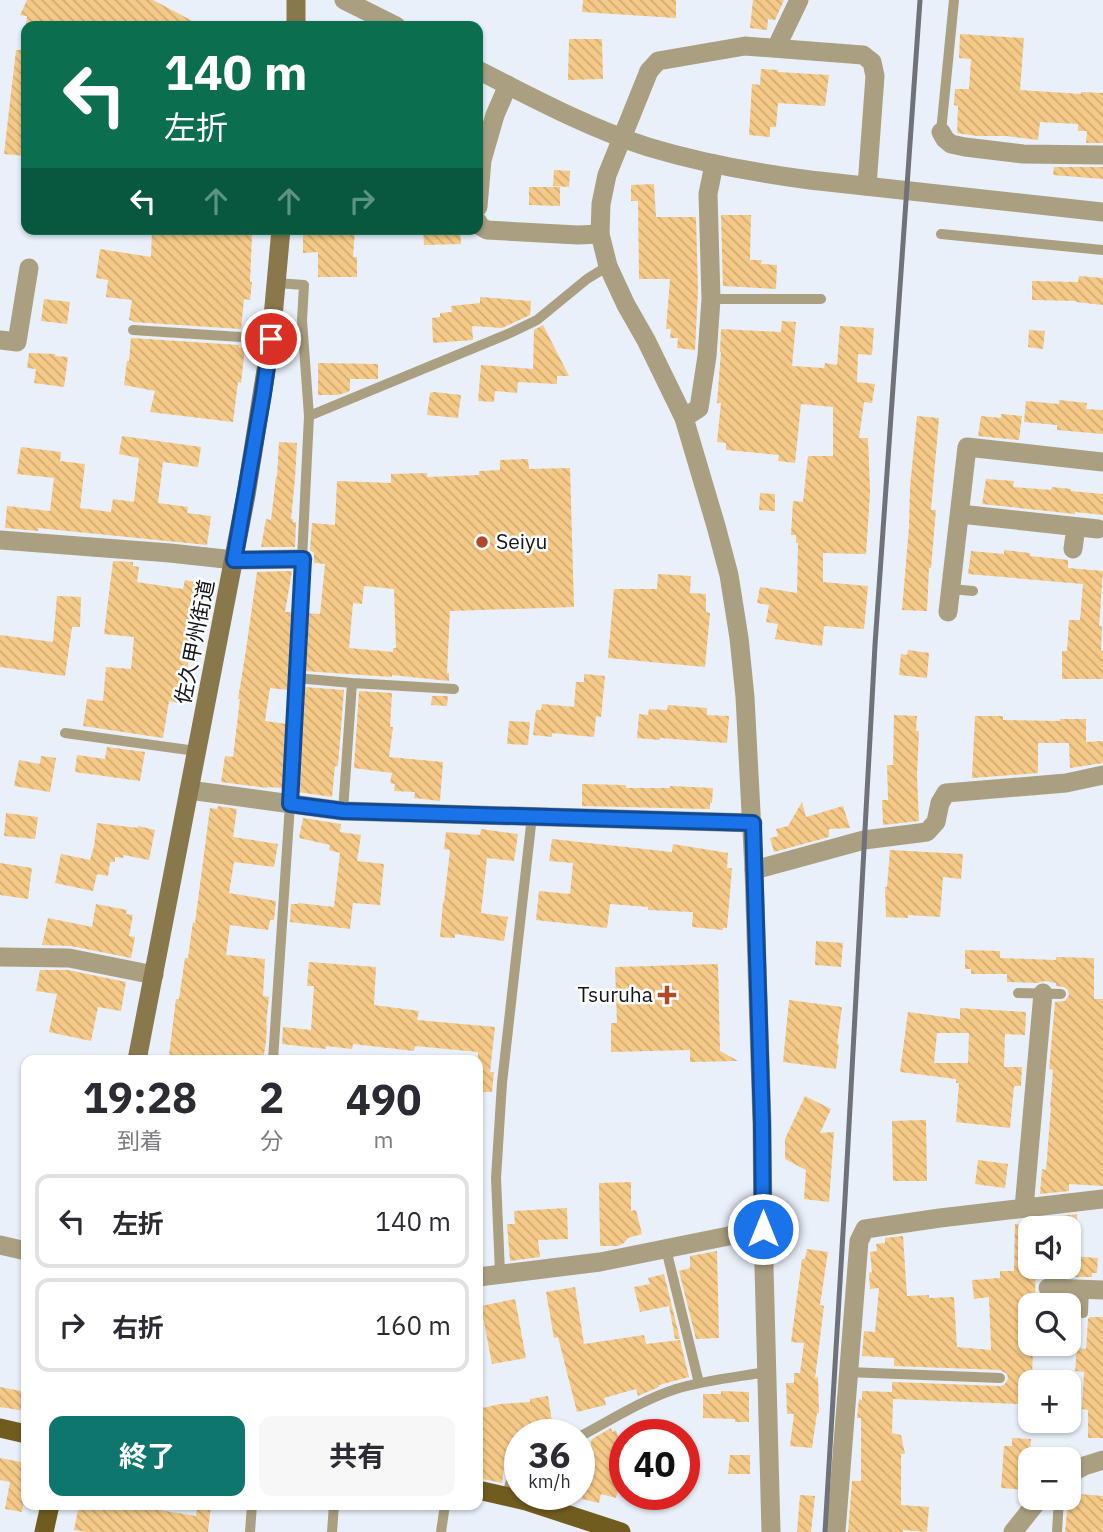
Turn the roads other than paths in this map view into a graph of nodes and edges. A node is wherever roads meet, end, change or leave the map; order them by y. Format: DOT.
graph roads {
  1 [pos="296,0"];
  2 [pos="344,0"];
  3 [pos="799,0"];
  4 [pos="954,0"];
  5 [pos="296,21"];
  6 [pos="386,21"];
  7 [pos="776,48"];
  8 [pos="483,72"];
  9 [pos="508,85"];
  10 [pos="941,132"];
  11 [pos="623,137"];
  12 [pos="1103,155"];
  13 [pos="483,157"];
  14 [pos="714,164"];
  15 [pos="867,186"];
  16 [pos="1103,212"];
  17 [pos="483,228"];
  18 [pos="600,234"];
  19 [pos="941,234"];
  20 [pos="281,235"];
  21 [pos="1103,250"];
  22 [pos="608,266"];
  23 [pos="29,268"];
  24 [pos="277,283"];
  25 [pos="711,299"];
  26 [pos="821,299"];
  27 [pos="133,330"];
  28 [pos="271,339"];
  29 [pos="0,340"];
  30 [pos="309,416"];
  31 [pos="684,418"];
  32 [pos="1103,462"];
  33 [pos="960,514"];
  34 [pos="1076,527"];
  35 [pos="1098,529"];
  36 [pos="0,540"];
  37 [pos="1073,549"];
  38 [pos="303,559"];
  39 [pos="234,560"];
  40 [pos="951,589"];
  41 [pos="974,591"];
  42 [pos="947,612"];
  43 [pos="296,678"];
  44 [pos="352,683"];
  45 [pos="454,690"];
  46 [pos="65,733"];
  47 [pos="196,751"];
  48 [pos="1103,775"];
  49 [pos="189,790"];
  50 [pos="290,804"];
  51 [pos="343,811"];
  52 [pos="532,816"];
  53 [pos="753,823"];
  54 [pos="754,870"];
  55 [pos="0,957"];
  56 [pos="154,975"];
  57 [pos="1018,993"];
  58 [pos="1052,993"];
  59 [pos="139,1055"];
  60 [pos="273,1055"];
  61 [pos="1103,1199"];
  62 [pos="1024,1208"];
  63 [pos="763,1229"];
  64 [pos="0,1245"];
  65 [pos="666,1249"];
  66 [pos="21,1250"];
  67 [pos="500,1273"];
  68 [pos="483,1276"];
  69 [pos="1048,1288"];
  70 [pos="1093,1290"];
  71 [pos="1083,1313"];
  72 [pos="766,1372"];
  73 [pos="847,1372"];
  74 [pos="1000,1378"];
  75 [pos="699,1383"];
  76 [pos="0,1428"];
  77 [pos="595,1429"];
  78 [pos="21,1433"];
  79 [pos="1103,1460"];
  80 [pos="1081,1468"];
  81 [pos="483,1491"];
  82 [pos="504,1495"];
  83 [pos="49,1510"];
  84 [pos="252,1510"];
  85 [pos="334,1510"];
  86 [pos="444,1510"];
  87 [pos="551,1510"];
  88 [pos="1030,1510"];
  89 [pos="1058,1510"];
  90 [pos="44,1532"];
  91 [pos="250,1532"];
  92 [pos="332,1532"];
  93 [pos="441,1532"];
  94 [pos="621,1532"];
  95 [pos="771,1532"];
  96 [pos="836,1532"];
  97 [pos="1013,1532"];
  98 [pos="1056,1532"];
  1 -- 5 [label="main road"];
  2 -- 6 [label="street"];
  3 -- 7 [label="street"];
  4 -- 10 [label="lane"];
  7 -- 11 [label="street"];
  7 -- 15 [label="street"];
  8 -- 9 [label="street"];
  9 -- 11 [label="street"];
  9 -- 13 [label="street"];
  10 -- 12 [label="street"];
  11 -- 14 [label="street"];
  11 -- 18 [label="street"];
  14 -- 15 [label="street"];
  14 -- 25 [label="street"];
  15 -- 16 [label="street"];
  17 -- 18 [label="street"];
  18 -- 22 [label="street"];
  19 -- 21 [label="lane"];
  20 -- 24 [label="main road, 佐久甲州街道"];
  22 -- 30 [label="lane"];
  22 -- 31 [label="street"];
  23 -- 29 [label="street"];
  24 -- 28 [label="main road, 佐久甲州街道"];
  24 -- 30 [label="lane"];
  25 -- 26 [label="lane"];
  25 -- 31 [label="street"];
  27 -- 28 [label="lane"];
  28 -- 39 [label="main road, 佐久甲州街道"];
  30 -- 38 [label="lane"];
  31 -- 53 [label="street"];
  32 -- 33 [label="street"];
  33 -- 34 [label="street"];
  33 -- 40 [label="street"];
  34 -- 35 [label="street"];
  34 -- 37 [label="street"];
  36 -- 39 [label="street"];
  38 -- 39 [label="street"];
  38 -- 43 [label="lane"];
  39 -- 47 [label="main road, 佐久甲州街道"];
  40 -- 41 [label="lane"];
  40 -- 42 [label="street"];
  43 -- 44 [label="lane"];
  43 -- 50 [label="lane"];
  44 -- 45 [label="lane"];
  44 -- 51 [label="lane"];
  46 -- 47 [label="lane"];
  47 -- 49 [label="main road, 佐久甲州街道"];
  48 -- 54 [label="street"];
  49 -- 50 [label="street"];
  49 -- 56 [label="main road, 佐久甲州街道"];
  50 -- 51 [label="street"];
  50 -- 60 [label="lane"];
  51 -- 52 [label="street"];
  52 -- 53 [label="street"];
  52 -- 67 [label="lane"];
  53 -- 54 [label="street"];
  54 -- 63 [label="street"];
  55 -- 56 [label="street"];
  56 -- 59 [label="main road, 佐久甲州街道"];
  57 -- 58 [label="lane"];
  58 -- 62 [label="street"];
  61 -- 62 [label="street"];
  62 -- 73 [label="street"];
  63 -- 65 [label="street"];
  63 -- 72 [label="street"];
  64 -- 66 [label="street"];
  65 -- 67 [label="street"];
  65 -- 75 [label="lane"];
  67 -- 68 [label="street"];
  69 -- 70 [label="street"];
  70 -- 71 [label="lane"];
  72 -- 75 [label="lane"];
  72 -- 95 [label="street"];
  73 -- 74 [label="lane"];
  73 -- 96 [label="street"];
  75 -- 77 [label="lane"];
  76 -- 78 [label="main road"];
  79 -- 80 [label="street"];
  81 -- 82 [label="main road"];
  83 -- 90 [label="main road"];
  84 -- 91 [label="lane"];
  85 -- 92 [label="lane"];
  86 -- 93 [label="lane"];
  87 -- 94 [label="main road"];
  88 -- 97 [label="street"];
  89 -- 98 [label="lane"];
}
